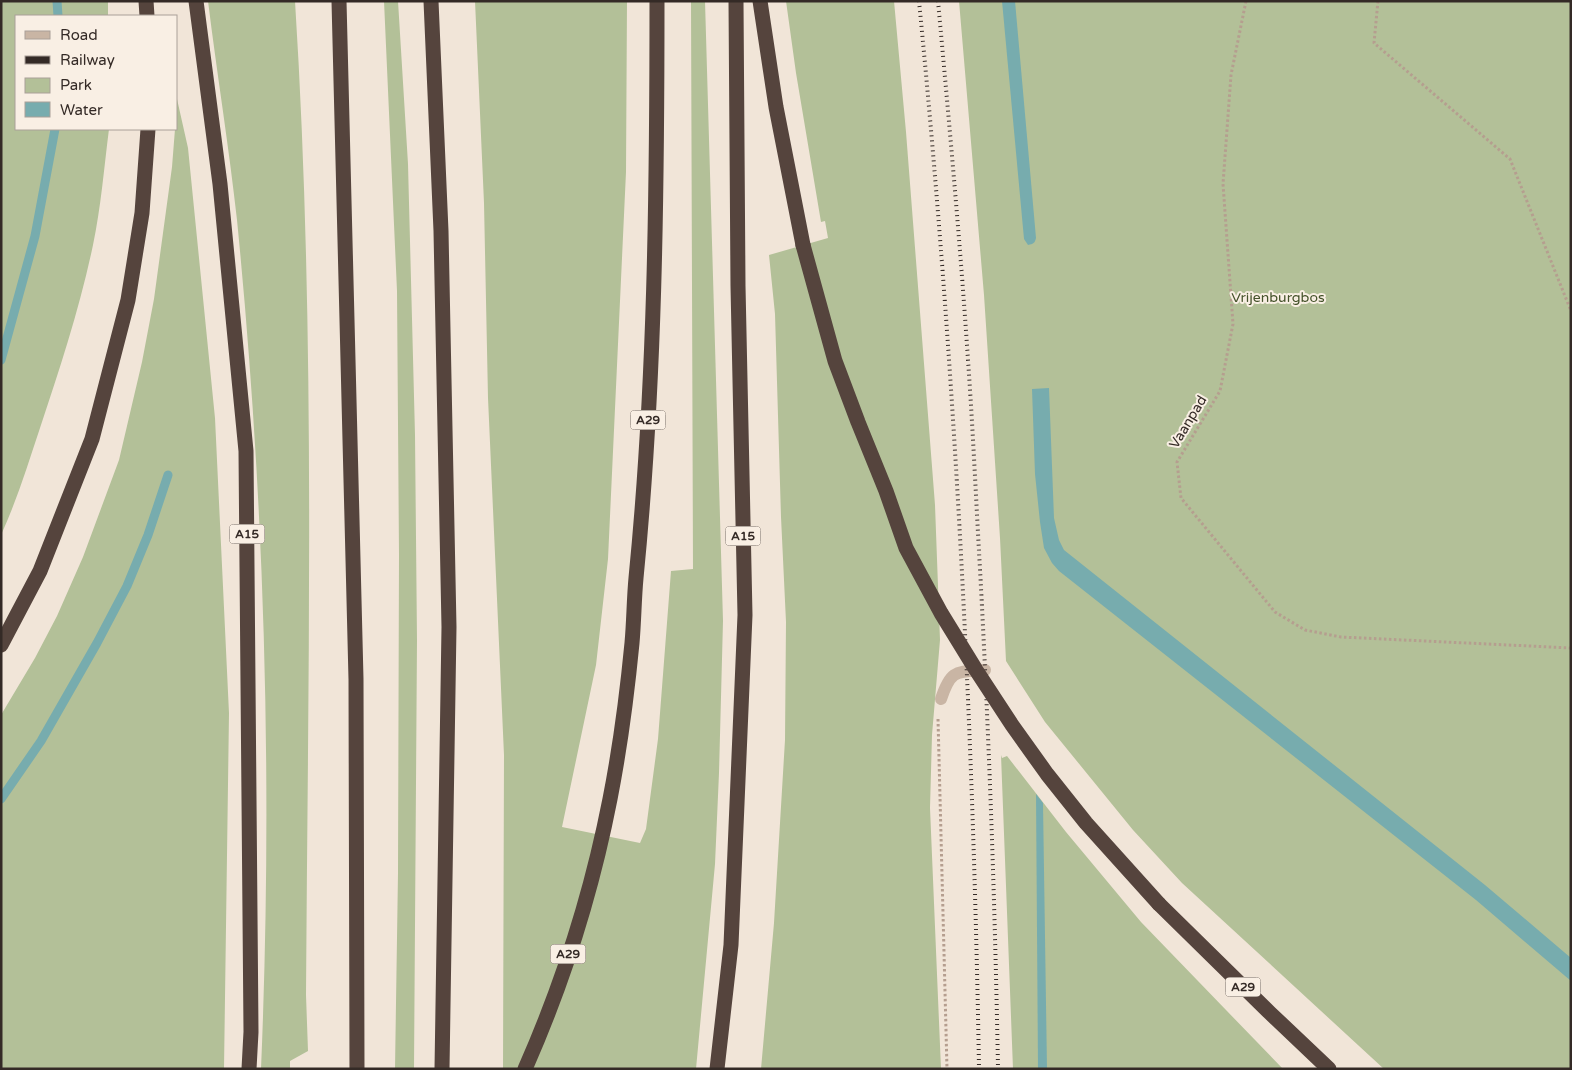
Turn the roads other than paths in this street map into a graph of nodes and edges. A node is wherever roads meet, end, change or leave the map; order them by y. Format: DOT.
graph roads {
  1 [pos="146,1"];
  2 [pos="196,1"];
  3 [pos="339,1"];
  4 [pos="431,1"];
  5 [pos="658,1"];
  6 [pos="736,1"];
  7 [pos="760,1"];
  8 [pos="147,15"];
  9 [pos="148,130"];
  10 [pos="1,646"];
  11 [pos="985,670"];
  12 [pos="941,699"];
  13 [pos="249,1069"];
  14 [pos="357,1069"];
  15 [pos="442,1069"];
  16 [pos="525,1069"];
  17 [pos="717,1069"];
  18 [pos="1329,1069"];
  1 -- 8 [label="highway"];
  2 -- 13 [label="highway, A15"];
  3 -- 14 [label="highway"];
  4 -- 15 [label="highway"];
  5 -- 16 [label="highway, A29"];
  6 -- 17 [label="highway, A15"];
  7 -- 18 [label="highway, A29, bridge"];
  9 -- 10 [label="highway"];
  11 -- 12 [label="lane"];
}
